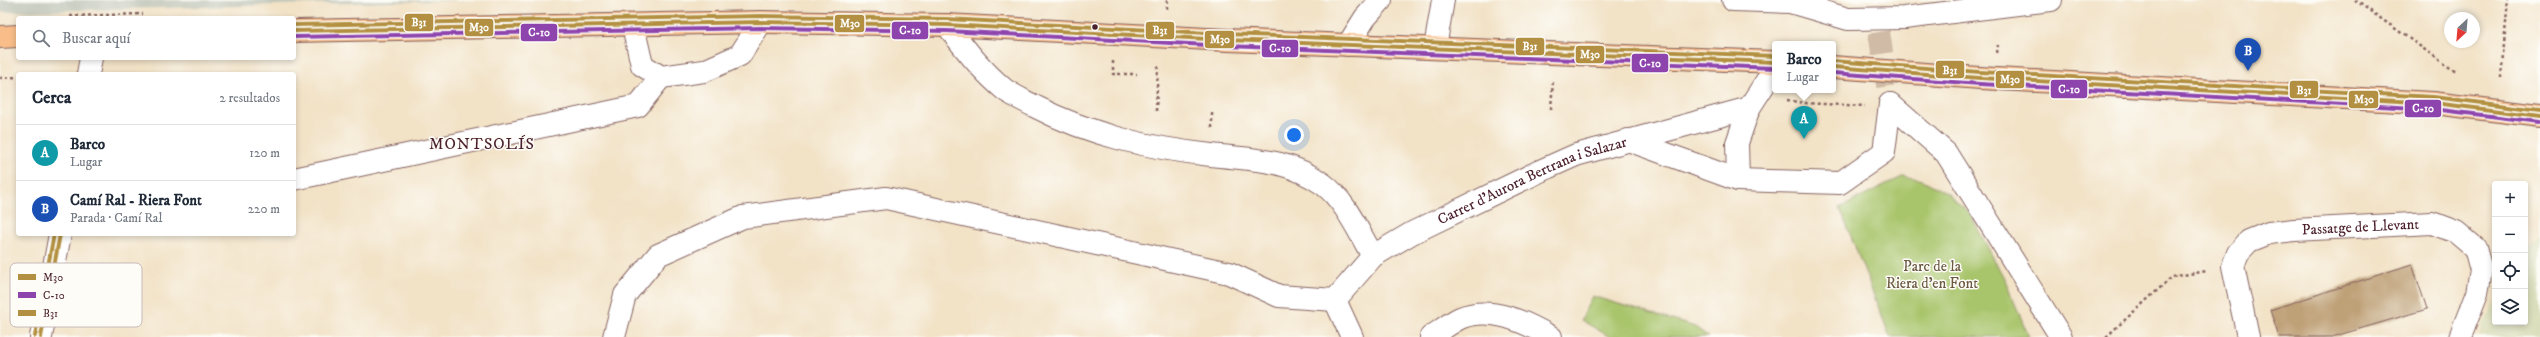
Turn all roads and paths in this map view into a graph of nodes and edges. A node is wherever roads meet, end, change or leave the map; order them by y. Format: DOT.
graph roads {
  1 [pos="1381,0"];
  2 [pos="1443,0"];
  3 [pos="1733,0"];
  4 [pos="2051,0"];
  5 [pos="2355,0"];
  6 [pos="2508,0"];
  7 [pos="143,14"];
  8 [pos="70,16"];
  9 [pos="761,22"];
  10 [pos="947,25"];
  11 [pos="633,26"];
  12 [pos="296,31"];
  13 [pos="16,36"];
  14 [pos="0,38"];
  15 [pos="1348,45"];
  16 [pos="1435,48"];
  17 [pos="91,60"];
  18 [pos="1120,61"];
  19 [pos="1163,61"];
  20 [pos="1772,62"];
  21 [pos="1836,67"];
  22 [pos="88,72"];
  23 [pos="2456,72"];
  24 [pos="1772,73"];
  25 [pos="1137,74"];
  26 [pos="16,77"];
  27 [pos="660,77"];
  28 [pos="1553,77"];
  29 [pos="0,78"];
  30 [pos="2501,78"];
  31 [pos="1788,100"];
  32 [pos="1848,105"];
  33 [pos="1749,108"];
  34 [pos="1551,109"];
  35 [pos="1156,111"];
  36 [pos="1212,113"];
  37 [pos="2540,116"];
  38 [pos="1212,123"];
  39 [pos="1628,140"];
  40 [pos="296,179"];
  41 [pos="1738,180"];
  42 [pos="60,236"];
  43 [pos="1373,256"];
  44 [pos="55,263"];
  45 [pos="2234,266"];
  46 [pos="1335,300"];
  47 [pos="43,327"];
  48 [pos="41,337"];
  49 [pos="614,337"];
  50 [pos="1352,337"];
  51 [pos="1431,337"];
  52 [pos="1551,337"];
  53 [pos="2061,337"];
  54 [pos="2106,337"];
  55 [pos="2248,337"];
  56 [pos="2460,337"];
  1 -- 15 [label="street"];
  2 -- 16 [label="street"];
  3 -- 4 [label="street"];
  5 -- 23 [label="path"];
  6 -- 30 [label="path"];
  7 -- 8 [label="path"];
  9 -- 10 [label="main road"];
  9 -- 11 [label="main road"];
  9 -- 27 [label="street"];
  10 -- 15 [label="main road"];
  10 -- 43 [label="street"];
  11 -- 12 [label="main road"];
  11 -- 27 [label="street"];
  13 -- 14 [label="main road"];
  15 -- 16 [label="main road"];
  16 -- 20 [label="main road"];
  17 -- 22 [label="street"];
  18 -- 25 [label="path"];
  19 -- 35 [label="path"];
  21 -- 37 [label="main road"];
  24 -- 33 [label="street"];
  26 -- 29 [label="path"];
  27 -- 40 [label="street"];
  28 -- 34 [label="path"];
  31 -- 32 [label="path"];
  33 -- 39 [label="street, Carrer d'Aurora Bertrana i Salazar"];
  33 -- 41 [label="street"];
  36 -- 38 [label="path"];
  39 -- 41 [label="street"];
  39 -- 43 [label="street, Carrer d'Aurora Bertrana i Salazar"];
  41 -- 53 [label="street"];
  42 -- 44 [label="street"];
  43 -- 46 [label="street, Carrer d'Aurora Bertrana i Salazar"];
  45 -- 54 [label="path"];
  45 -- 55 [label="street"];
  45 -- 56 [label="street, Passatge de Llevant"];
  46 -- 49 [label="street"];
  46 -- 50 [label="street"];
  47 -- 48 [label="street"];
  51 -- 52 [label="street"];
}
